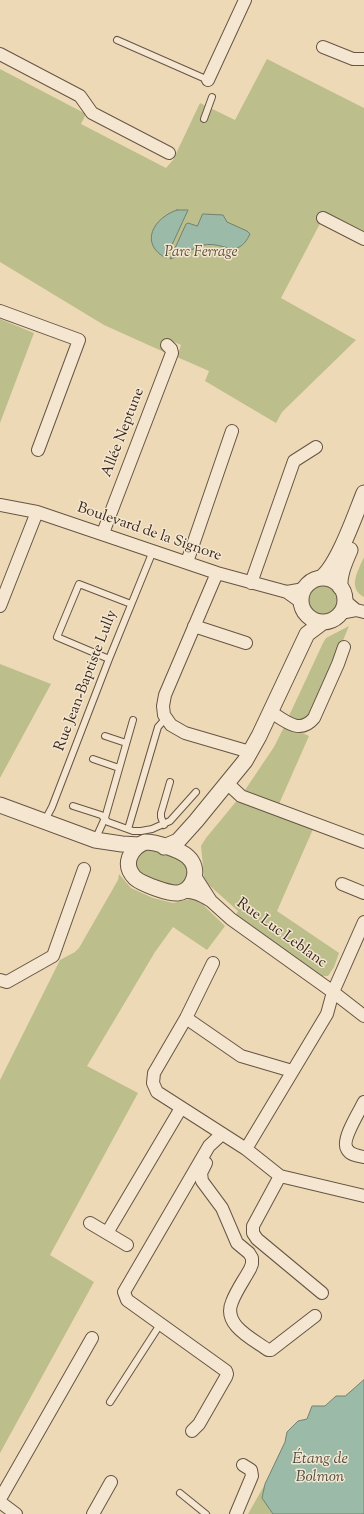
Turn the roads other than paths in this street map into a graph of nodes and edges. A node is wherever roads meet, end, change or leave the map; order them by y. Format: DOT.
graph roads {
  1 [pos="245,0"];
  2 [pos="116,40"];
  3 [pos="323,46"];
  4 [pos="0,54"];
  5 [pos="364,59"];
  6 [pos="208,80"];
  7 [pos="212,97"];
  8 [pos="204,119"];
  9 [pos="169,153"];
  10 [pos="321,218"];
  11 [pos="364,239"];
  12 [pos="0,311"];
  13 [pos="167,345"];
  14 [pos="232,430"];
  15 [pos="316,447"];
  16 [pos="38,450"];
  17 [pos="364,494"];
  18 [pos="0,505"];
  19 [pos="37,512"];
  20 [pos="364,518"];
  21 [pos="103,533"];
  22 [pos="153,551"];
  23 [pos="187,562"];
  24 [pos="217,573"];
  25 [pos="321,578"];
  26 [pos="251,583"];
  27 [pos="342,600"];
  28 [pos="303,602"];
  29 [pos="131,604"];
  30 [pos="0,606"];
  31 [pos="360,611"];
  32 [pos="323,622"];
  33 [pos="194,626"];
  34 [pos="307,634"];
  35 [pos="246,643"];
  36 [pos="344,647"];
  37 [pos="109,659"];
  38 [pos="271,712"];
  39 [pos="166,718"];
  40 [pos="133,720"];
  41 [pos="105,736"];
  42 [pos="126,743"];
  43 [pos="250,752"];
  44 [pos="93,760"];
  45 [pos="119,768"];
  46 [pos="170,782"];
  47 [pos="227,783"];
  48 [pos="196,792"];
  49 [pos="0,805"];
  50 [pos="73,806"];
  51 [pos="105,818"];
  52 [pos="196,821"];
  53 [pos="44,822"];
  54 [pos="164,824"];
  55 [pos="128,829"];
  56 [pos="95,840"];
  57 [pos="364,842"];
  58 [pos="139,844"];
  59 [pos="164,847"];
  60 [pos="189,858"];
  61 [pos="129,868"];
  62 [pos="84,869"];
  63 [pos="195,876"];
  64 [pos="342,884"];
  65 [pos="182,892"];
  66 [pos="364,893"];
  67 [pos="211,901"];
  68 [pos="364,922"];
  69 [pos="213,963"];
  70 [pos="0,980"];
  71 [pos="333,992"];
  72 [pos="364,1016"];
  73 [pos="186,1018"];
  74 [pos="292,1072"];
  75 [pos="364,1102"];
  76 [pos="181,1108"];
  77 [pos="222,1134"];
  78 [pos="246,1149"];
  79 [pos="364,1157"];
  80 [pos="280,1176"];
  81 [pos="364,1196"];
  82 [pos="90,1223"];
  83 [pos="107,1233"];
  84 [pos="127,1245"];
  85 [pos="322,1293"];
  86 [pos="315,1316"];
  87 [pos="160,1323"];
  88 [pos="92,1338"];
  89 [pos="110,1402"];
  90 [pos="192,1431"];
  91 [pos="243,1465"];
  92 [pos="111,1482"];
  93 [pos="180,1493"];
  94 [pos="0,1500"];
  95 [pos="16,1514"];
  96 [pos="93,1514"];
  97 [pos="206,1514"];
  98 [pos="236,1514"];
  1 -- 6 [label="street"];
  2 -- 6 [label="lane"];
  3 -- 5 [label="street"];
  4 -- 9 [label="street"];
  7 -- 8 [label="lane"];
  10 -- 11 [label="street"];
  12 -- 16 [label="street"];
  13 -- 21 [label="street, Allée Neptune"];
  14 -- 23 [label="street"];
  15 -- 26 [label="street"];
  17 -- 25 [label="street"];
  18 -- 19 [label="street, Boulevard de la Signore"];
  19 -- 21 [label="street, Boulevard de la Signore"];
  19 -- 30 [label="street"];
  20 -- 27 [label="street"];
  21 -- 22 [label="street, Boulevard de la Signore"];
  22 -- 23 [label="street, Boulevard de la Signore"];
  22 -- 29 [label="lane, Rue Jean-Baptiste Lully"];
  23 -- 24 [label="street, Boulevard de la Signore"];
  24 -- 26 [label="street, Boulevard de la Signore"];
  24 -- 33 [label="street"];
  25 -- 27 [label="street"];
  25 -- 28 [label="street"];
  26 -- 28 [label="street, Boulevard de la Signore"];
  27 -- 31 [label="street"];
  27 -- 32 [label="street"];
  28 -- 32 [label="street"];
  28 -- 34 [label="street"];
  29 -- 37 [label="lane, Rue Jean-Baptiste Lully"];
  29 -- 37 [label="lane"];
  32 -- 34 [label="street"];
  33 -- 35 [label="street"];
  33 -- 39 [label="street"];
  34 -- 38 [label="street"];
  36 -- 38 [label="street"];
  37 -- 53 [label="lane, Rue Jean-Baptiste Lully"];
  38 -- 43 [label="street"];
  39 -- 43 [label="street"];
  39 -- 55 [label="lane"];
  40 -- 42 [label="lane"];
  41 -- 42 [label="lane"];
  42 -- 45 [label="lane"];
  43 -- 47 [label="street"];
  44 -- 45 [label="lane"];
  45 -- 51 [label="lane"];
  46 -- 54 [label="lane"];
  47 -- 52 [label="street"];
  47 -- 57 [label="street"];
  48 -- 54 [label="lane"];
  49 -- 53 [label="street"];
  50 -- 51 [label="lane"];
  51 -- 55 [label="lane"];
  51 -- 56 [label="lane"];
  52 -- 59 [label="street"];
  52 -- 60 [label="street"];
  53 -- 56 [label="street"];
  54 -- 55 [label="lane"];
  56 -- 58 [label="street"];
  56 -- 61 [label="street"];
  58 -- 59 [label="street"];
  58 -- 61 [label="street"];
  59 -- 60 [label="street"];
  60 -- 63 [label="street"];
  61 -- 65 [label="street"];
  62 -- 70 [label="street"];
  63 -- 65 [label="street"];
  63 -- 67 [label="street, Rue Luc Leblanc"];
  64 -- 66 [label="street"];
  65 -- 67 [label="street, Rue Luc Leblanc"];
  67 -- 71 [label="street, Rue Luc Leblanc"];
  68 -- 71 [label="street"];
  69 -- 73 [label="street"];
  71 -- 72 [label="street, Rue Luc Leblanc"];
  71 -- 74 [label="street"];
  73 -- 74 [label="street"];
  73 -- 76 [label="street"];
  74 -- 78 [label="street"];
  75 -- 79 [label="street"];
  76 -- 77 [label="street"];
  76 -- 83 [label="street"];
  77 -- 78 [label="street"];
  77 -- 86 [label="street"];
  77 -- 87 [label="street"];
  78 -- 80 [label="street"];
  80 -- 81 [label="street"];
  80 -- 85 [label="street"];
  82 -- 83 [label="street"];
  83 -- 84 [label="street"];
  87 -- 89 [label="lane"];
  87 -- 90 [label="street"];
  88 -- 94 [label="street"];
  91 -- 98 [label="street"];
  92 -- 96 [label="street"];
  93 -- 97 [label="lane"];
  94 -- 95 [label="street"];
}
